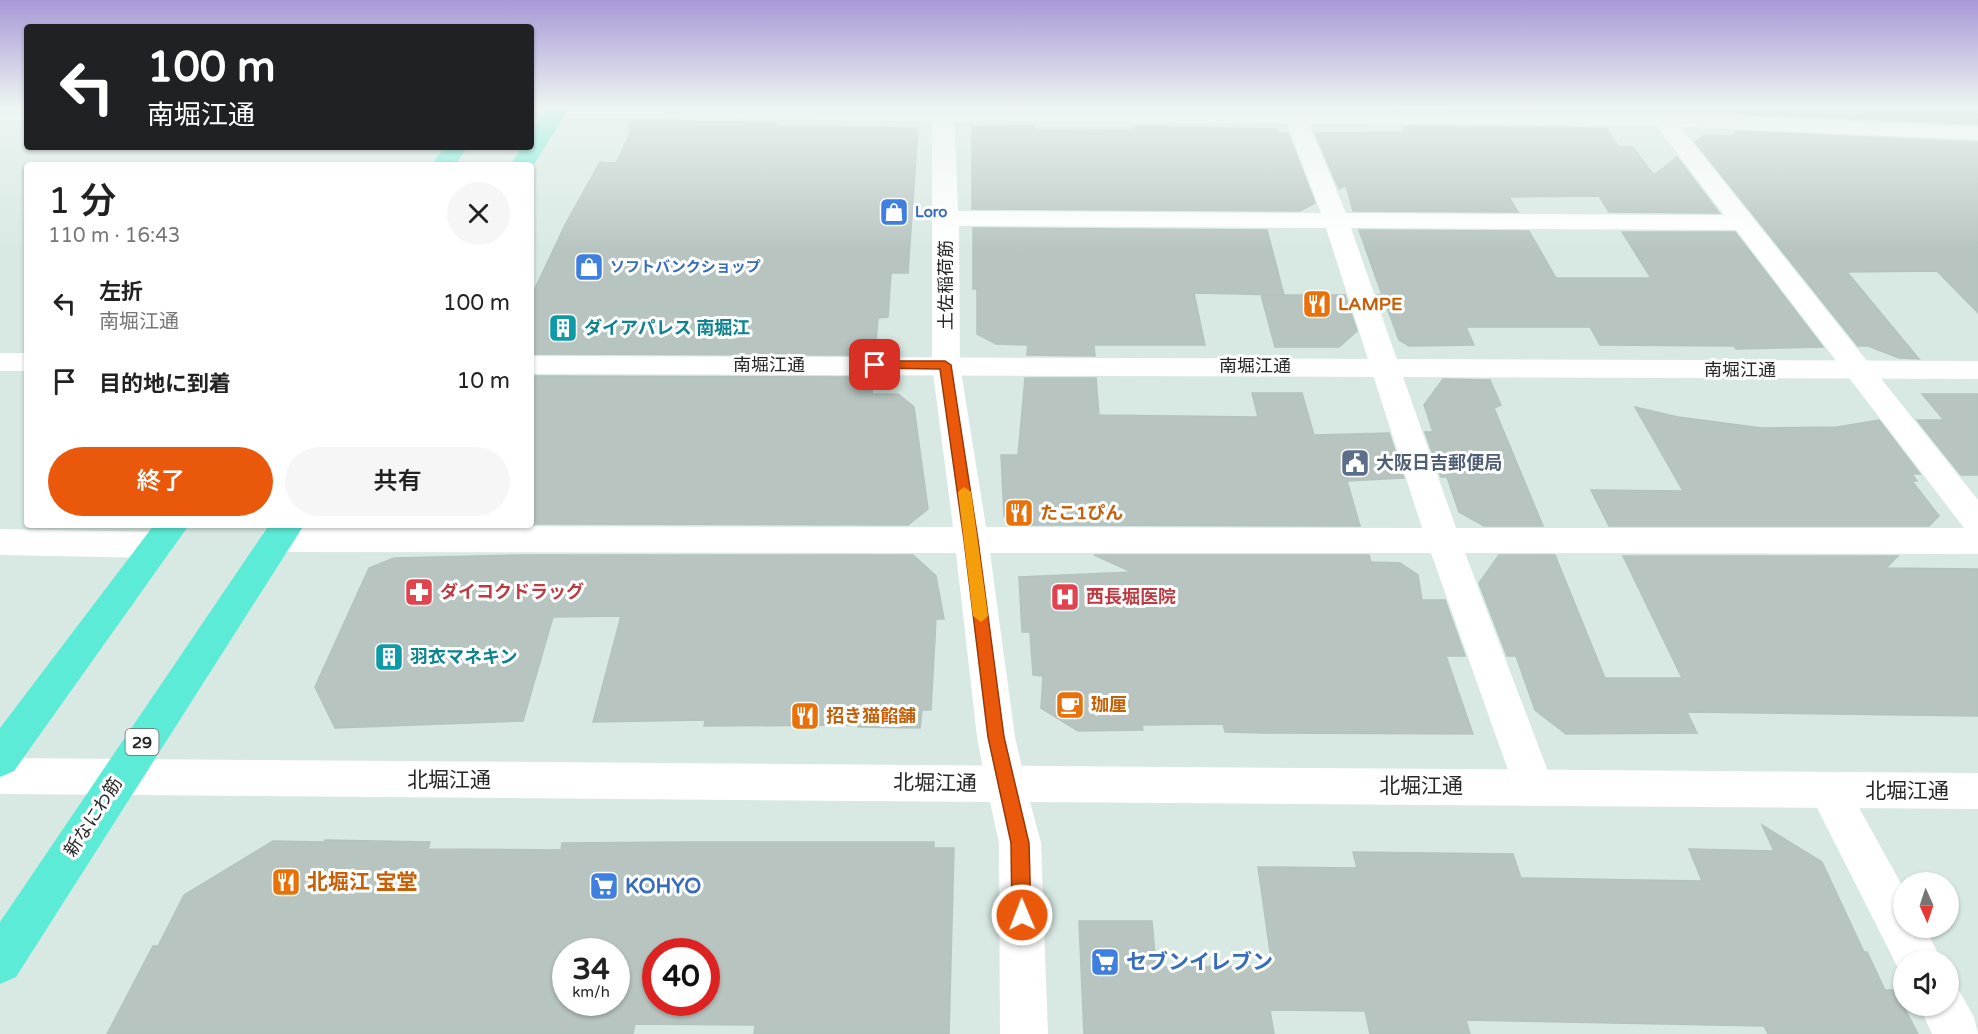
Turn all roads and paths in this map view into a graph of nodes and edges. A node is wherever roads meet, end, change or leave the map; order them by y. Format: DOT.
graph roads {
  1 [pos="944,155"];
  2 [pos="1310,155"];
  3 [pos="1690,155"];
  4 [pos="946,218"];
  5 [pos="1336,220"];
  6 [pos="1742,223"];
  7 [pos="0,362"];
  8 [pos="24,362"];
  9 [pos="534,365"];
  10 [pos="945,365"];
  11 [pos="1385,367"];
  12 [pos="1978,370"];
  13 [pos="1859,371"];
  14 [pos="1978,523"];
  15 [pos="282,532"];
  16 [pos="165,535"];
  17 [pos="971,540"];
  18 [pos="1443,540"];
  19 [pos="1978,541"];
  20 [pos="0,542"];
  21 [pos="0,759"];
  22 [pos="0,776"];
  23 [pos="119,777"];
  24 [pos="1006,785"];
  25 [pos="1534,787"];
  26 [pos="1828,790"];
  27 [pos="1978,791"];
  28 [pos="1913,950"];
  29 [pos="0,961"];
  30 [pos="1948,1016"];
  31 [pos="1024,1034"];
  32 [pos="1957,1034"];
  1 -- 4 [label="street, 土佐稲荷筋"];
  2 -- 5 [label="street"];
  3 -- 6 [label="street"];
  4 -- 5 [label="street"];
  4 -- 10 [label="street, 土佐稲荷筋"];
  5 -- 6 [label="street"];
  5 -- 11 [label="street"];
  6 -- 13 [label="street"];
  7 -- 8 [label="street"];
  9 -- 10 [label="street, 南堀江通"];
  10 -- 11 [label="street, 南堀江通"];
  10 -- 17 [label="street, 土佐稲荷筋"];
  11 -- 13 [label="street, 南堀江通"];
  11 -- 18 [label="street"];
  12 -- 13 [label="street, 南堀江通"];
  13 -- 14 [label="street"];
  15 -- 17 [label="street"];
  15 -- 23 [label="main road, 新なにわ筋 / 29"];
  16 -- 20 [label="street"];
  16 -- 21 [label="main road"];
  17 -- 18 [label="street"];
  17 -- 24 [label="street, 土佐稲荷筋"];
  18 -- 19 [label="street"];
  18 -- 25 [label="street"];
  22 -- 23 [label="street, 北堀江通"];
  23 -- 24 [label="street, 北堀江通"];
  23 -- 29 [label="main road, 新なにわ筋 / 29"];
  24 -- 25 [label="street, 北堀江通"];
  24 -- 31 [label="street, 土佐稲荷筋"];
  25 -- 26 [label="street, 北堀江通"];
  26 -- 27 [label="street, 北堀江通"];
  26 -- 28 [label="street"];
  30 -- 32 [label="street"];
}
